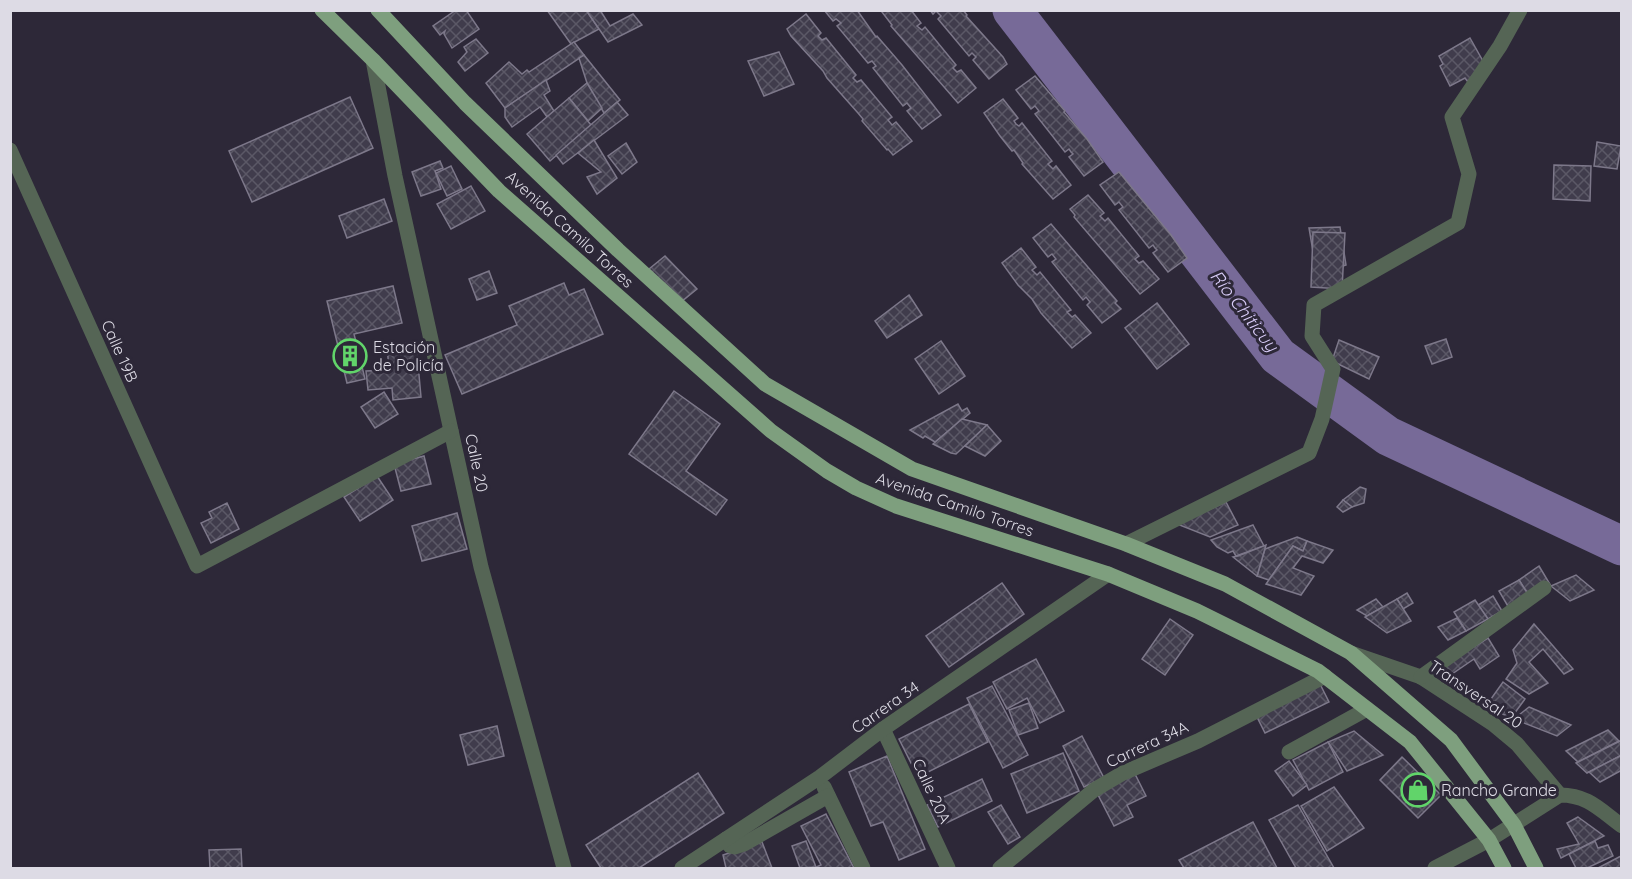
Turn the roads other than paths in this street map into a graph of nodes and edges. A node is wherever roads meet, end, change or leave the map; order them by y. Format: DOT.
graph roads {
  1 [pos="322,10"];
  2 [pos="378,10"];
  3 [pos="1520,10"];
  4 [pos="373,60"];
  5 [pos="10,150"];
  6 [pos="451,431"];
  7 [pos="1126,544"];
  8 [pos="1108,574"];
  9 [pos="1544,588"];
  10 [pos="1351,653"];
  11 [pos="1325,676"];
  12 [pos="1420,677"];
  13 [pos="1367,709"];
  14 [pos="883,729"];
  15 [pos="1288,752"];
  16 [pos="820,777"];
  17 [pos="1560,795"];
  18 [pos="828,796"];
  19 [pos="1514,825"];
  20 [pos="1622,826"];
  21 [pos="726,839"];
  22 [pos="1489,840"];
  23 [pos="564,868"];
  24 [pos="682,868"];
  25 [pos="863,868"];
  26 [pos="948,868"];
  27 [pos="1000,868"];
  28 [pos="1436,868"];
  29 [pos="1504,868"];
  30 [pos="1536,868"];
  1 -- 4 [label="main road, Avenida Camilo Torres"];
  2 -- 7 [label="main road, Avenida Camilo Torres"];
  3 -- 7 [label="street"];
  4 -- 6 [label="street, Calle 20"];
  4 -- 8 [label="main road, Avenida Camilo Torres"];
  5 -- 6 [label="street, Calle 19B"];
  6 -- 23 [label="street, Calle 20"];
  7 -- 10 [label="main road, Avenida Camilo Torres"];
  8 -- 11 [label="main road, Avenida Camilo Torres"];
  8 -- 14 [label="street, Carrera 34"];
  9 -- 12 [label="street"];
  10 -- 12 [label="street, Transversal 20"];
  10 -- 19 [label="main road, Avenida Camilo Torres"];
  11 -- 13 [label="main road, Avenida Camilo Torres"];
  11 -- 27 [label="street, Carrera 34A"];
  12 -- 17 [label="street, Transversal 20"];
  13 -- 15 [label="street"];
  13 -- 22 [label="main road, Avenida Camilo Torres"];
  14 -- 16 [label="street, Carrera 34"];
  14 -- 26 [label="street, Calle 20A"];
  16 -- 18 [label="street"];
  16 -- 21 [label="street, Carrera 34"];
  17 -- 19 [label="street"];
  17 -- 20 [label="street"];
  18 -- 21 [label="street"];
  18 -- 25 [label="street"];
  19 -- 22 [label="street"];
  19 -- 30 [label="main road, Avenida Camilo Torres"];
  21 -- 24 [label="street, Carrera 34"];
  22 -- 28 [label="street"];
  22 -- 29 [label="main road, Avenida Camilo Torres"];
}
